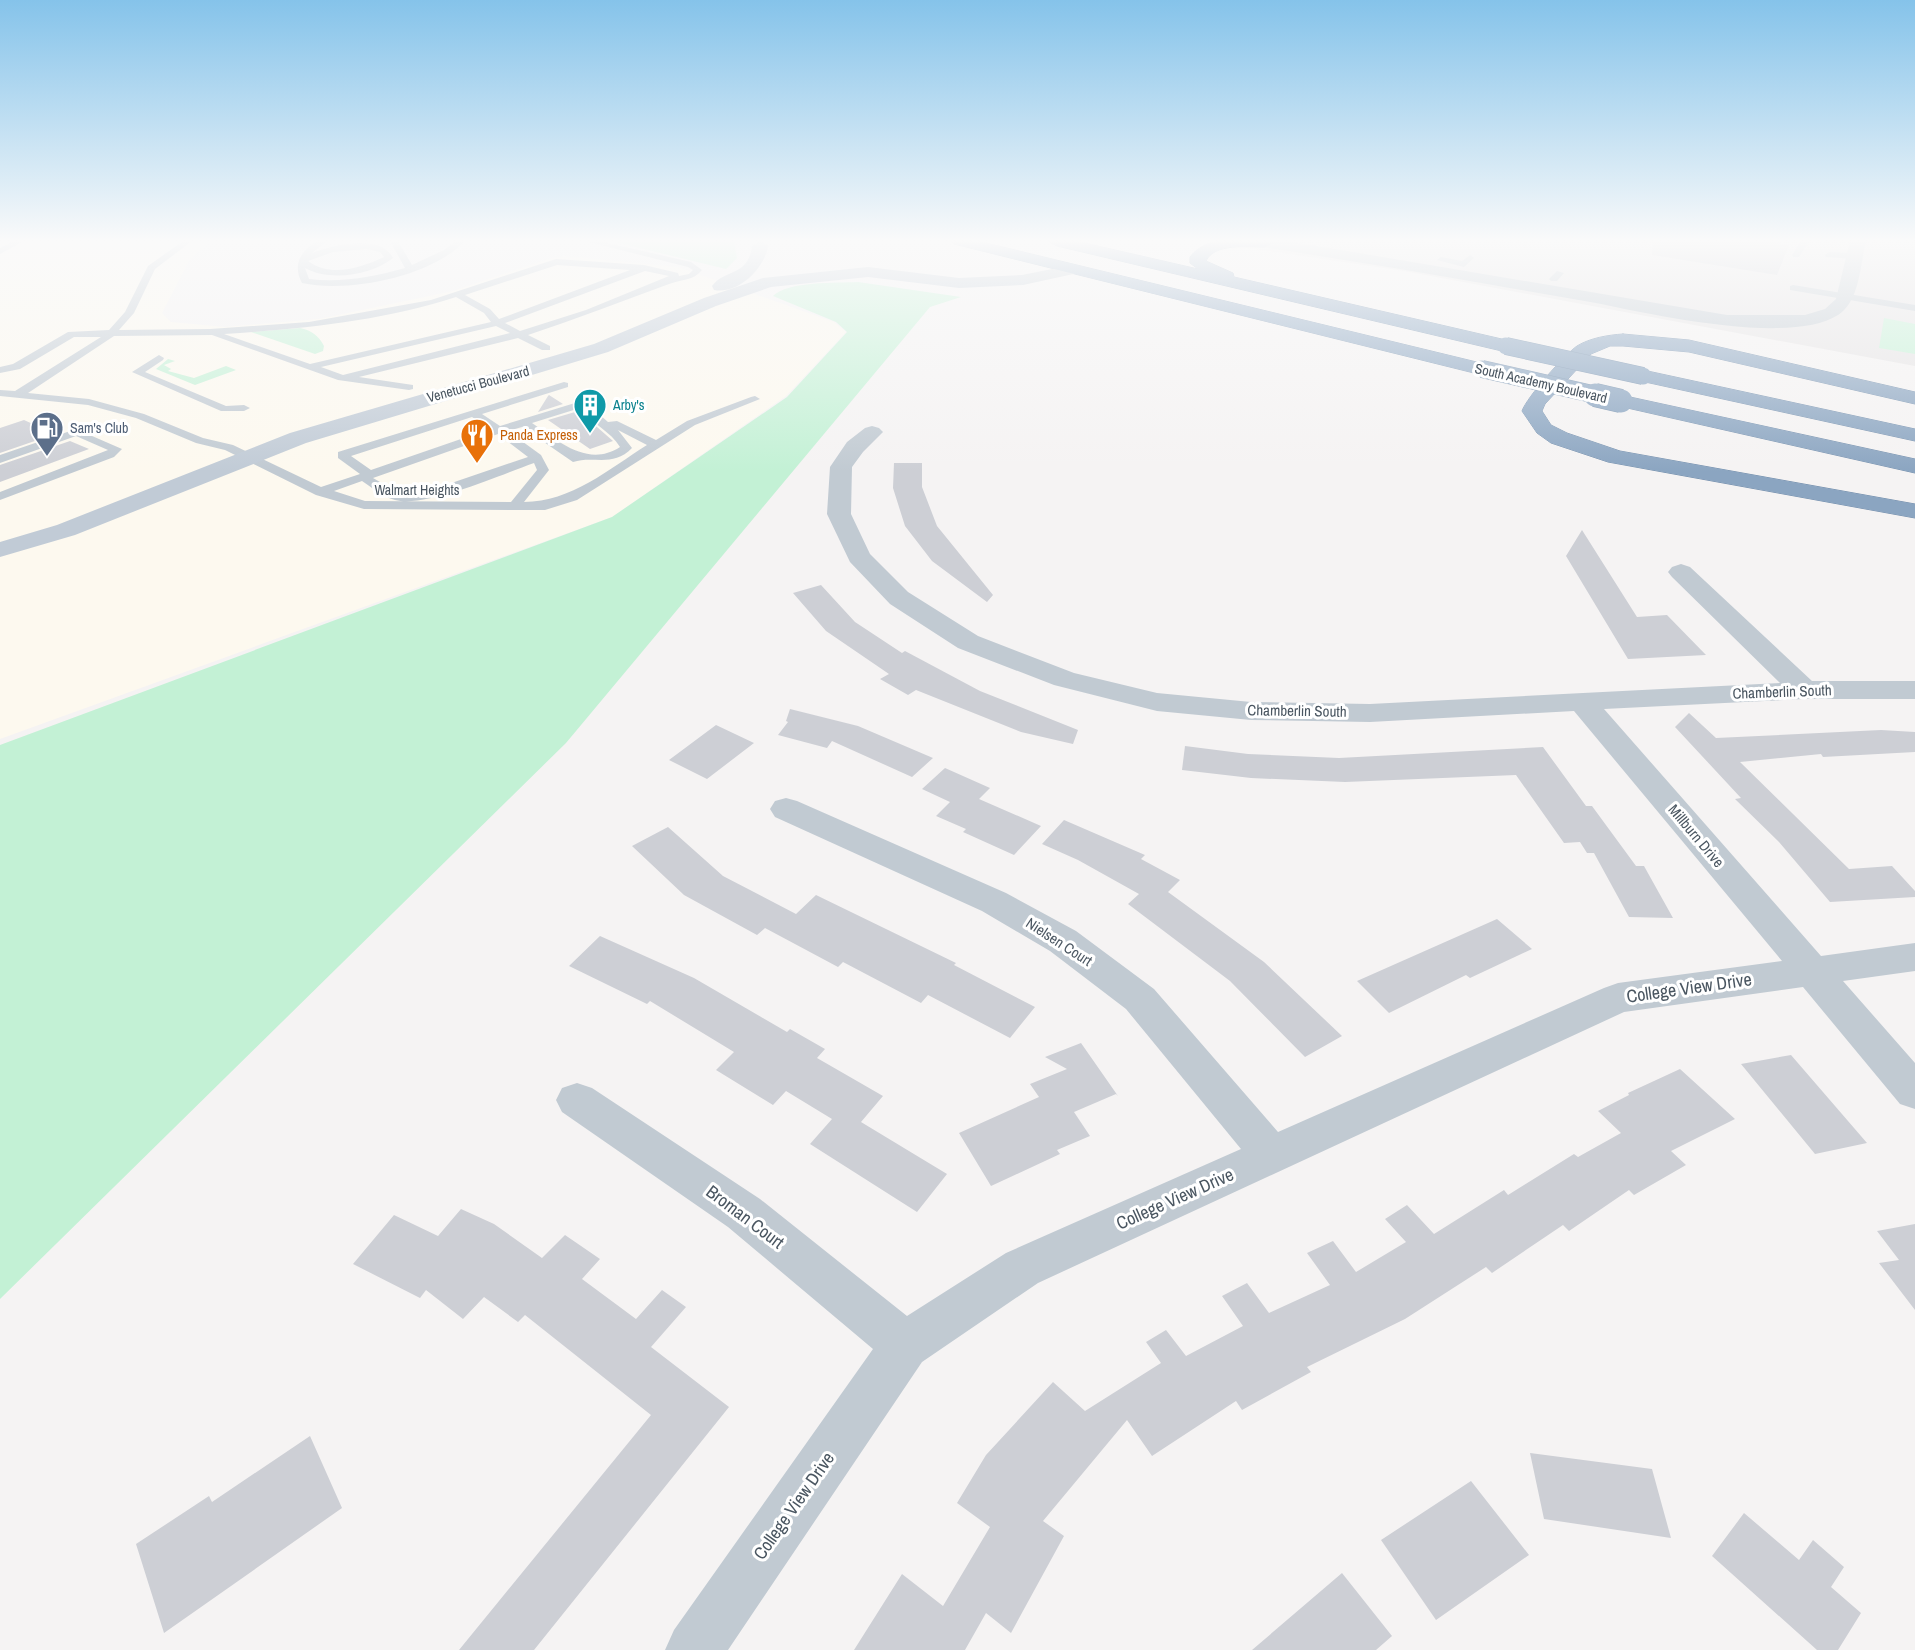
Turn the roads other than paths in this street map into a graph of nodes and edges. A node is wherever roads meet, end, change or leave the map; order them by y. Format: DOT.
graph roads {
  1 [pos="125,318"];
  2 [pos="348,318"];
  3 [pos="493,318"];
  4 [pos="510,318"];
  5 [pos="570,318"];
  6 [pos="637,318"];
  7 [pos="677,318"];
  8 [pos="1270,318"];
  9 [pos="1386,318"];
  10 [pos="1722,318"];
  11 [pos="1819,318"];
  12 [pos="497,323"];
  13 [pos="210,332"];
  14 [pos="520,334"];
  15 [pos="110,335"];
  16 [pos="546,348"];
  17 [pos="159,358"];
  18 [pos="566,360"];
  19 [pos="309,367"];
  20 [pos="0,370"];
  21 [pos="342,378"];
  22 [pos="564,386"];
  23 [pos="0,393"];
  24 [pos="416,393"];
  25 [pos="19,394"];
  26 [pos="1915,398"];
  27 [pos="755,399"];
  28 [pos="0,405"];
  29 [pos="586,406"];
  30 [pos="244,408"];
  31 [pos="473,413"];
  32 [pos="523,423"];
  33 [pos="500,430"];
  34 [pos="872,432"];
  35 [pos="1912,434"];
  36 [pos="656,445"];
  37 [pos="229,447"];
  38 [pos="564,452"];
  39 [pos="248,457"];
  40 [pos="537,458"];
  41 [pos="0,459"];
  42 [pos="1915,466"];
  43 [pos="367,476"];
  44 [pos="602,479"];
  45 [pos="320,492"];
  46 [pos="0,496"];
  47 [pos="514,506"];
  48 [pos="1915,511"];
  49 [pos="0,544"];
  50 [pos="0,550"];
  51 [pos="1681,572"];
  52 [pos="1804,690"];
  53 [pos="1915,690"];
  54 [pos="1582,702"];
  55 [pos="786,809"];
  56 [pos="1915,957"];
  57 [pos="1809,970"];
  58 [pos="1915,1092"];
  59 [pos="577,1100"];
  60 [pos="1272,1155"];
  61 [pos="905,1346"];
  62 [pos="694,1650"];
  1 -- 15 [label="lane"];
  2 -- 13 [label="lane"];
  3 -- 12 [label="lane"];
  4 -- 12 [label="lane"];
  5 -- 14 [label="lane"];
  6 -- 16 [label="street, Venetucci Boulevard"];
  6 -- 18 [label="street"];
  7 -- 18 [label="street, Venetucci Boulevard"];
  8 -- 42 [label="highway, South Academy Boulevard, bridge"];
  9 -- 35 [label="highway, South Academy Boulevard, bridge"];
  10 -- 11 [label="street"];
  12 -- 14 [label="lane"];
  12 -- 19 [label="lane"];
  13 -- 15 [label="lane"];
  13 -- 19 [label="lane"];
  14 -- 16 [label="lane"];
  14 -- 21 [label="lane"];
  15 -- 20 [label="lane"];
  15 -- 25 [label="lane"];
  16 -- 24 [label="street, Venetucci Boulevard"];
  17 -- 30 [label="lane"];
  18 -- 24 [label="street, Venetucci Boulevard"];
  19 -- 21 [label="lane"];
  21 -- 24 [label="lane"];
  22 -- 31 [label="lane"];
  23 -- 25 [label="lane, Walmart Heights"];
  24 -- 37 [label="street, Venetucci Boulevard"];
  24 -- 39 [label="street, Venetucci Boulevard"];
  25 -- 28 [label="lane"];
  25 -- 37 [label="lane, Walmart Heights"];
  26 -- 48 [label="highway"];
  27 -- 36 [label="lane, Walmart Heights"];
  29 -- 32 [label="lane"];
  29 -- 36 [label="lane"];
  29 -- 38 [label="lane"];
  31 -- 33 [label="lane"];
  31 -- 43 [label="lane"];
  32 -- 33 [label="lane"];
  32 -- 38 [label="lane"];
  33 -- 40 [label="lane"];
  33 -- 43 [label="lane"];
  34 -- 54 [label="street, Chamberlin South"];
  36 -- 44 [label="lane, Walmart Heights"];
  37 -- 39 [label="lane, Walmart Heights"];
  37 -- 49 [label="street, Venetucci Boulevard"];
  38 -- 44 [label="lane"];
  39 -- 45 [label="lane, Walmart Heights"];
  39 -- 50 [label="street, Venetucci Boulevard"];
  40 -- 43 [label="lane"];
  40 -- 47 [label="lane"];
  41 -- 46 [label="lane"];
  43 -- 45 [label="lane"];
  44 -- 47 [label="lane, Walmart Heights"];
  45 -- 47 [label="lane, Walmart Heights"];
  51 -- 52 [label="street"];
  52 -- 53 [label="street, Chamberlin South"];
  52 -- 54 [label="street, Chamberlin South"];
  54 -- 57 [label="street, Millburn Drive"];
  55 -- 60 [label="street, Nielsen Court"];
  56 -- 57 [label="street"];
  57 -- 58 [label="street, Millburn Drive"];
  57 -- 60 [label="street, College View Drive"];
  59 -- 61 [label="street, Broman Court"];
  60 -- 61 [label="street, College View Drive"];
  61 -- 62 [label="street, College View Drive"];
}
